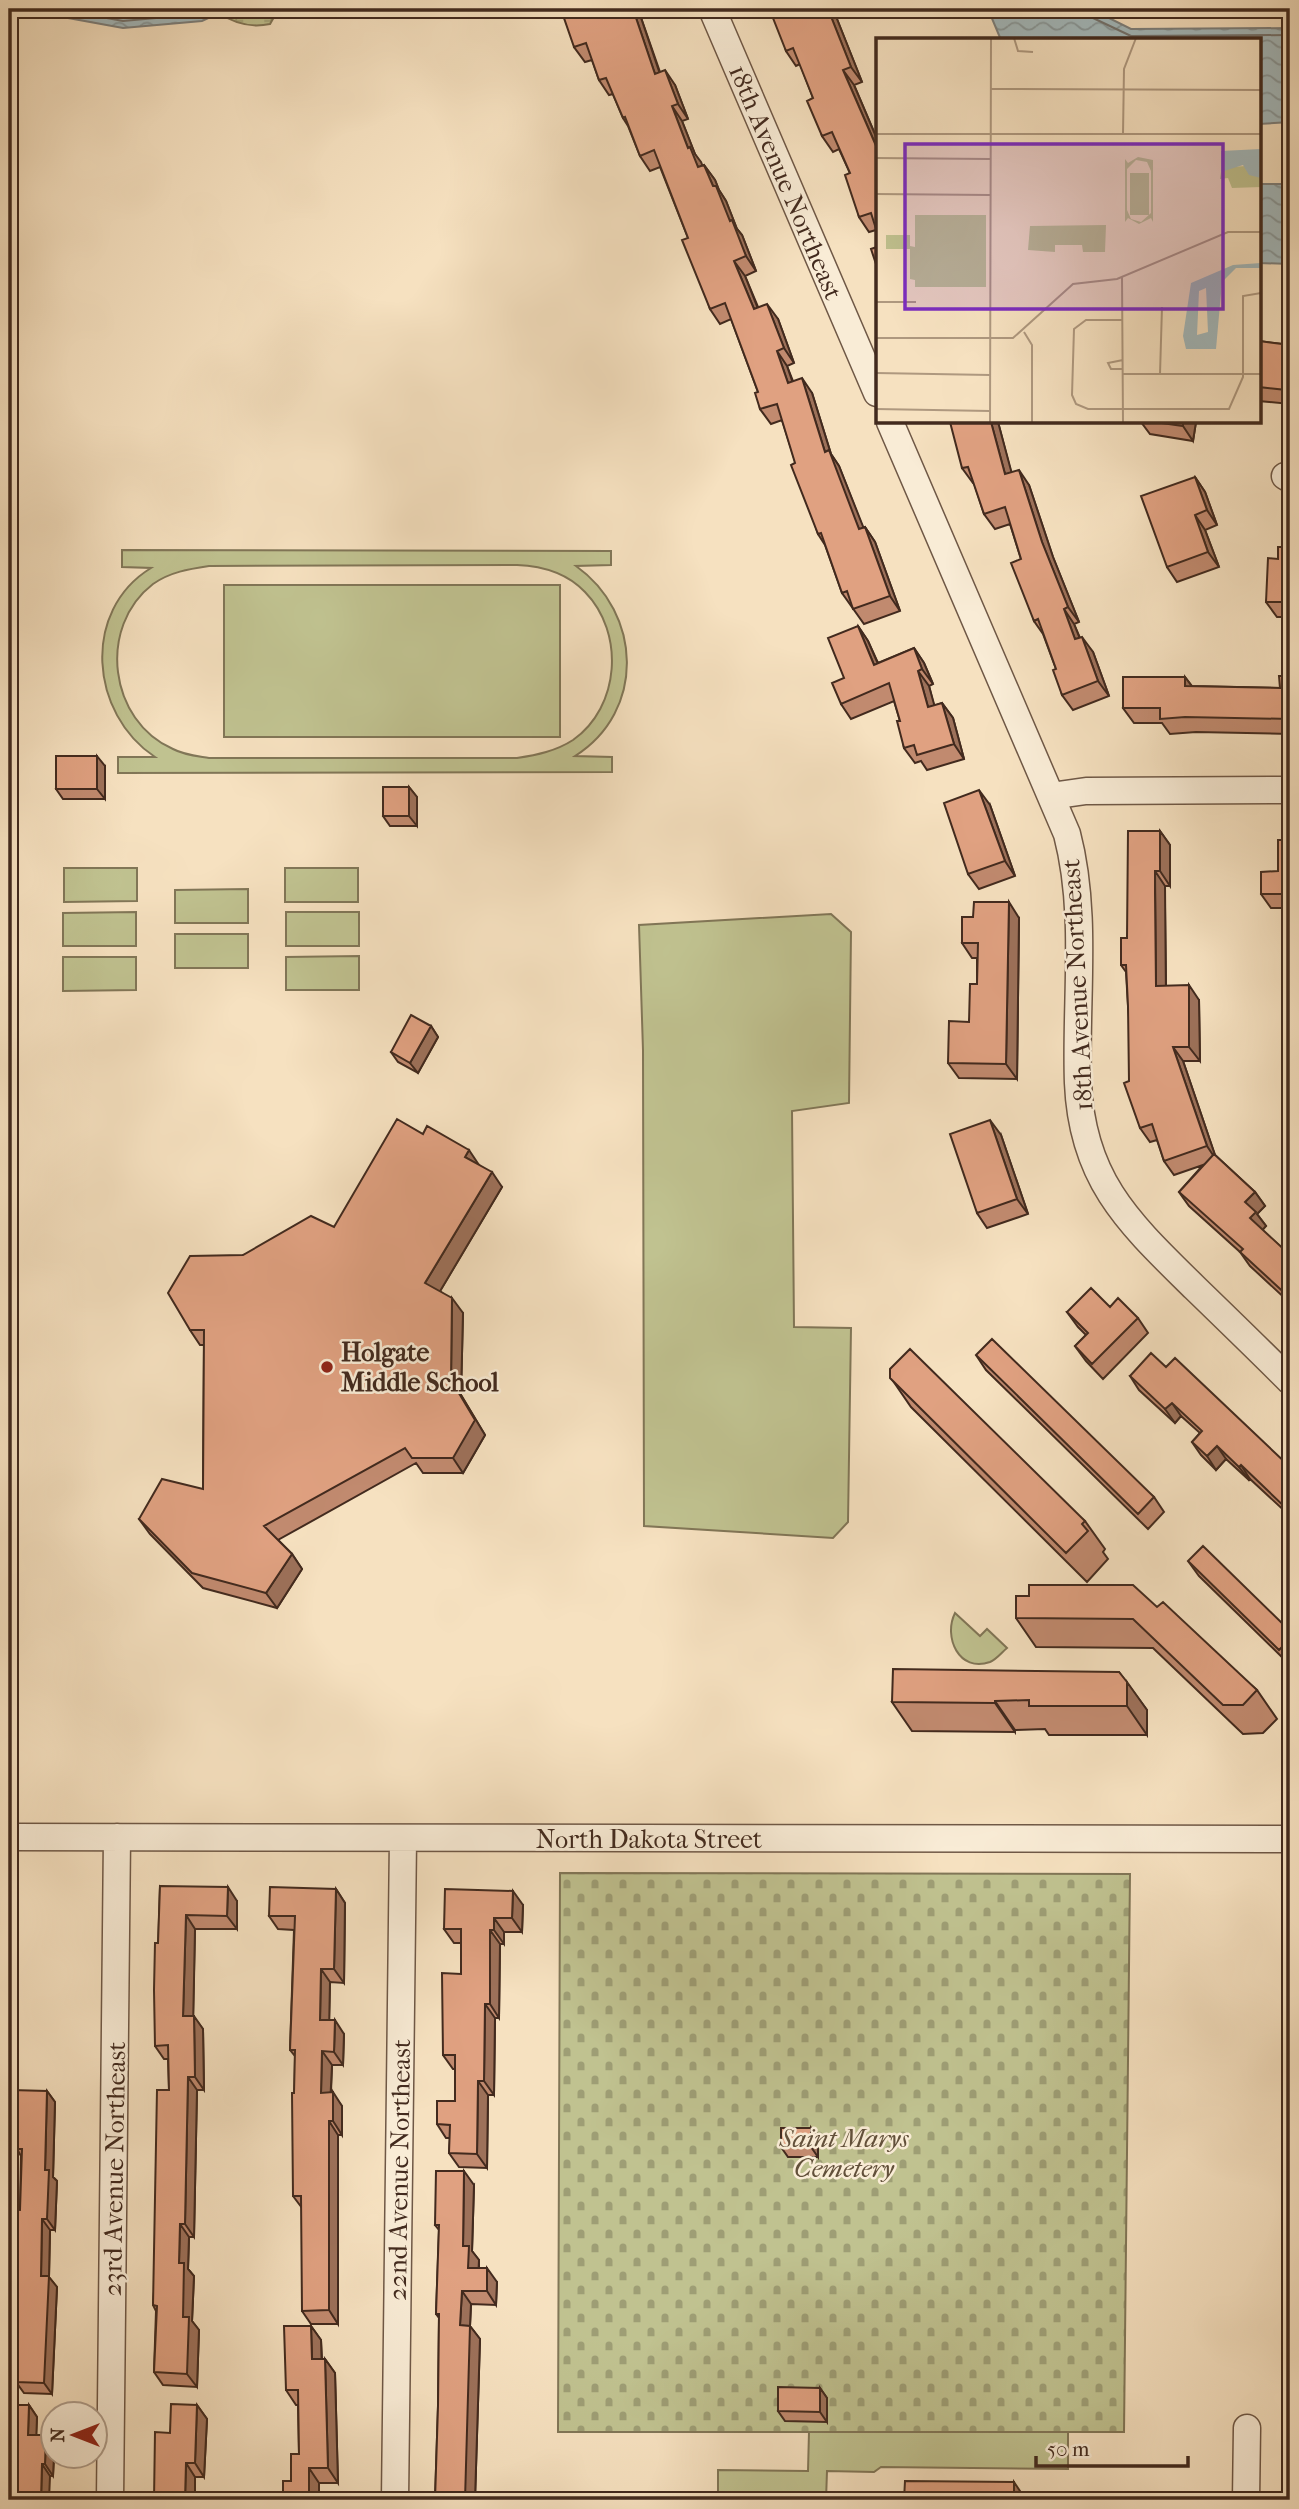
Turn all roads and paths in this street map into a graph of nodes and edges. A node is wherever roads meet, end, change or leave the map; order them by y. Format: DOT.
graph roads {
  1 [pos="712,9"];
  2 [pos="876,391"];
  3 [pos="891,424"];
  4 [pos="1290,790"];
  5 [pos="1051,796"];
  6 [pos="1290,1381"];
  7 [pos="9,1838"];
  8 [pos="117,1838"];
  9 [pos="403,1839"];
  10 [pos="1290,1839"];
  11 [pos="1247,2428"];
  12 [pos="110,2500"];
  13 [pos="395,2500"];
  14 [pos="1246,2500"];
  1 -- 2 [label="street, 18th Avenue Northeast"];
  3 -- 5 [label="street, 18th Avenue Northeast"];
  4 -- 5 [label="street"];
  5 -- 6 [label="street, 18th Avenue Northeast"];
  7 -- 8 [label="street, North Dakota Street"];
  8 -- 9 [label="street, North Dakota Street"];
  8 -- 12 [label="street, 23rd Avenue Northeast"];
  9 -- 10 [label="street, North Dakota Street"];
  9 -- 13 [label="street, 22nd Avenue Northeast"];
  11 -- 14 [label="street"];
}
